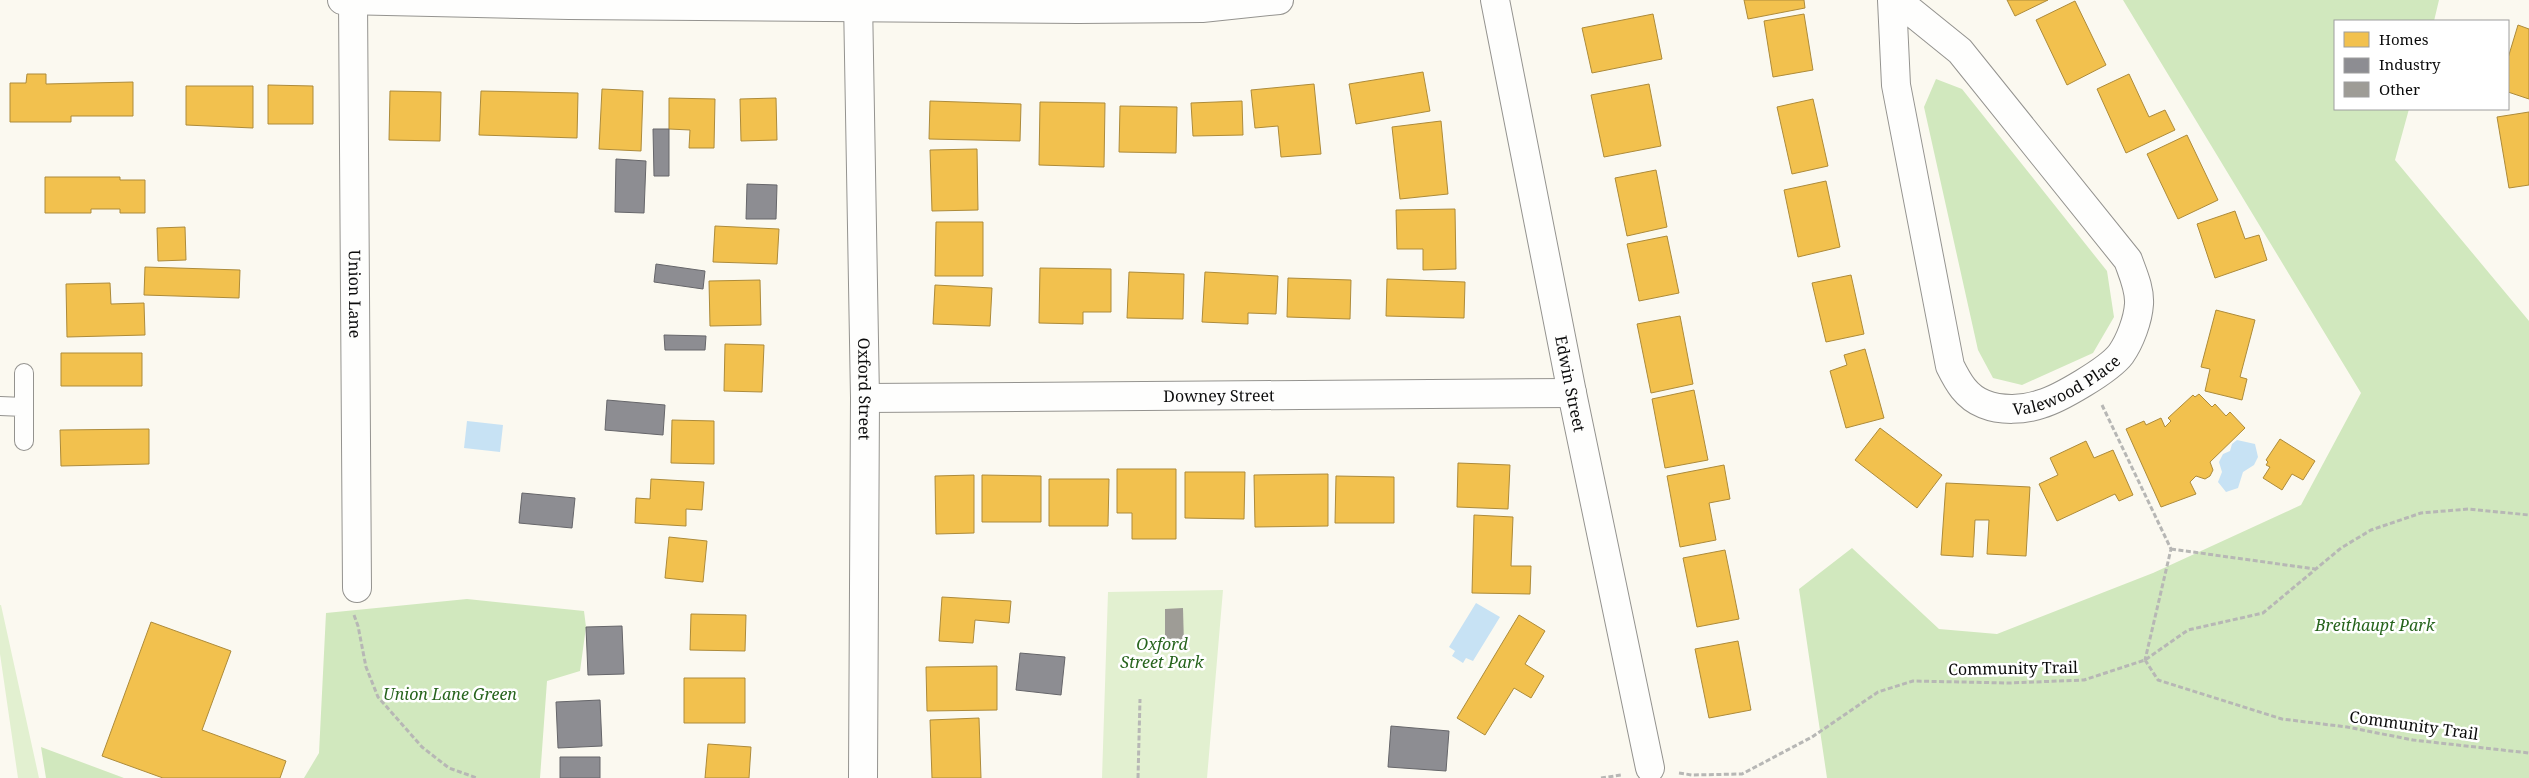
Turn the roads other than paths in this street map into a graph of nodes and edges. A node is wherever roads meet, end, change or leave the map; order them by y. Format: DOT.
graph roads {
  1 [pos="342,0"];
  2 [pos="354,0"];
  3 [pos="393,0"];
  4 [pos="1279,0"];
  5 [pos="1495,0"];
  6 [pos="1892,0"];
  7 [pos="1897,0"];
  8 [pos="858,4"];
  9 [pos="24,373"];
  10 [pos="1572,393"];
  11 [pos="866,398"];
  12 [pos="0,406"];
  13 [pos="24,407"];
  14 [pos="24,441"];
  15 [pos="357,588"];
  16 [pos="1650,768"];
  17 [pos="863,778"];
  1 -- 2 [label="street"];
  2 -- 3 [label="street"];
  2 -- 15 [label="street, Union Lane"];
  3 -- 8 [label="street"];
  4 -- 8 [label="street"];
  5 -- 10 [label="street, Edwin Street"];
  6 -- 7 [label="street, Valewood Place"];
  8 -- 11 [label="street, Oxford Street"];
  9 -- 13 [label="lane"];
  10 -- 11 [label="street, Downey Street"];
  10 -- 16 [label="street, Edwin Street"];
  11 -- 17 [label="street, Oxford Street"];
  12 -- 13 [label="lane"];
  13 -- 14 [label="lane"];
}
